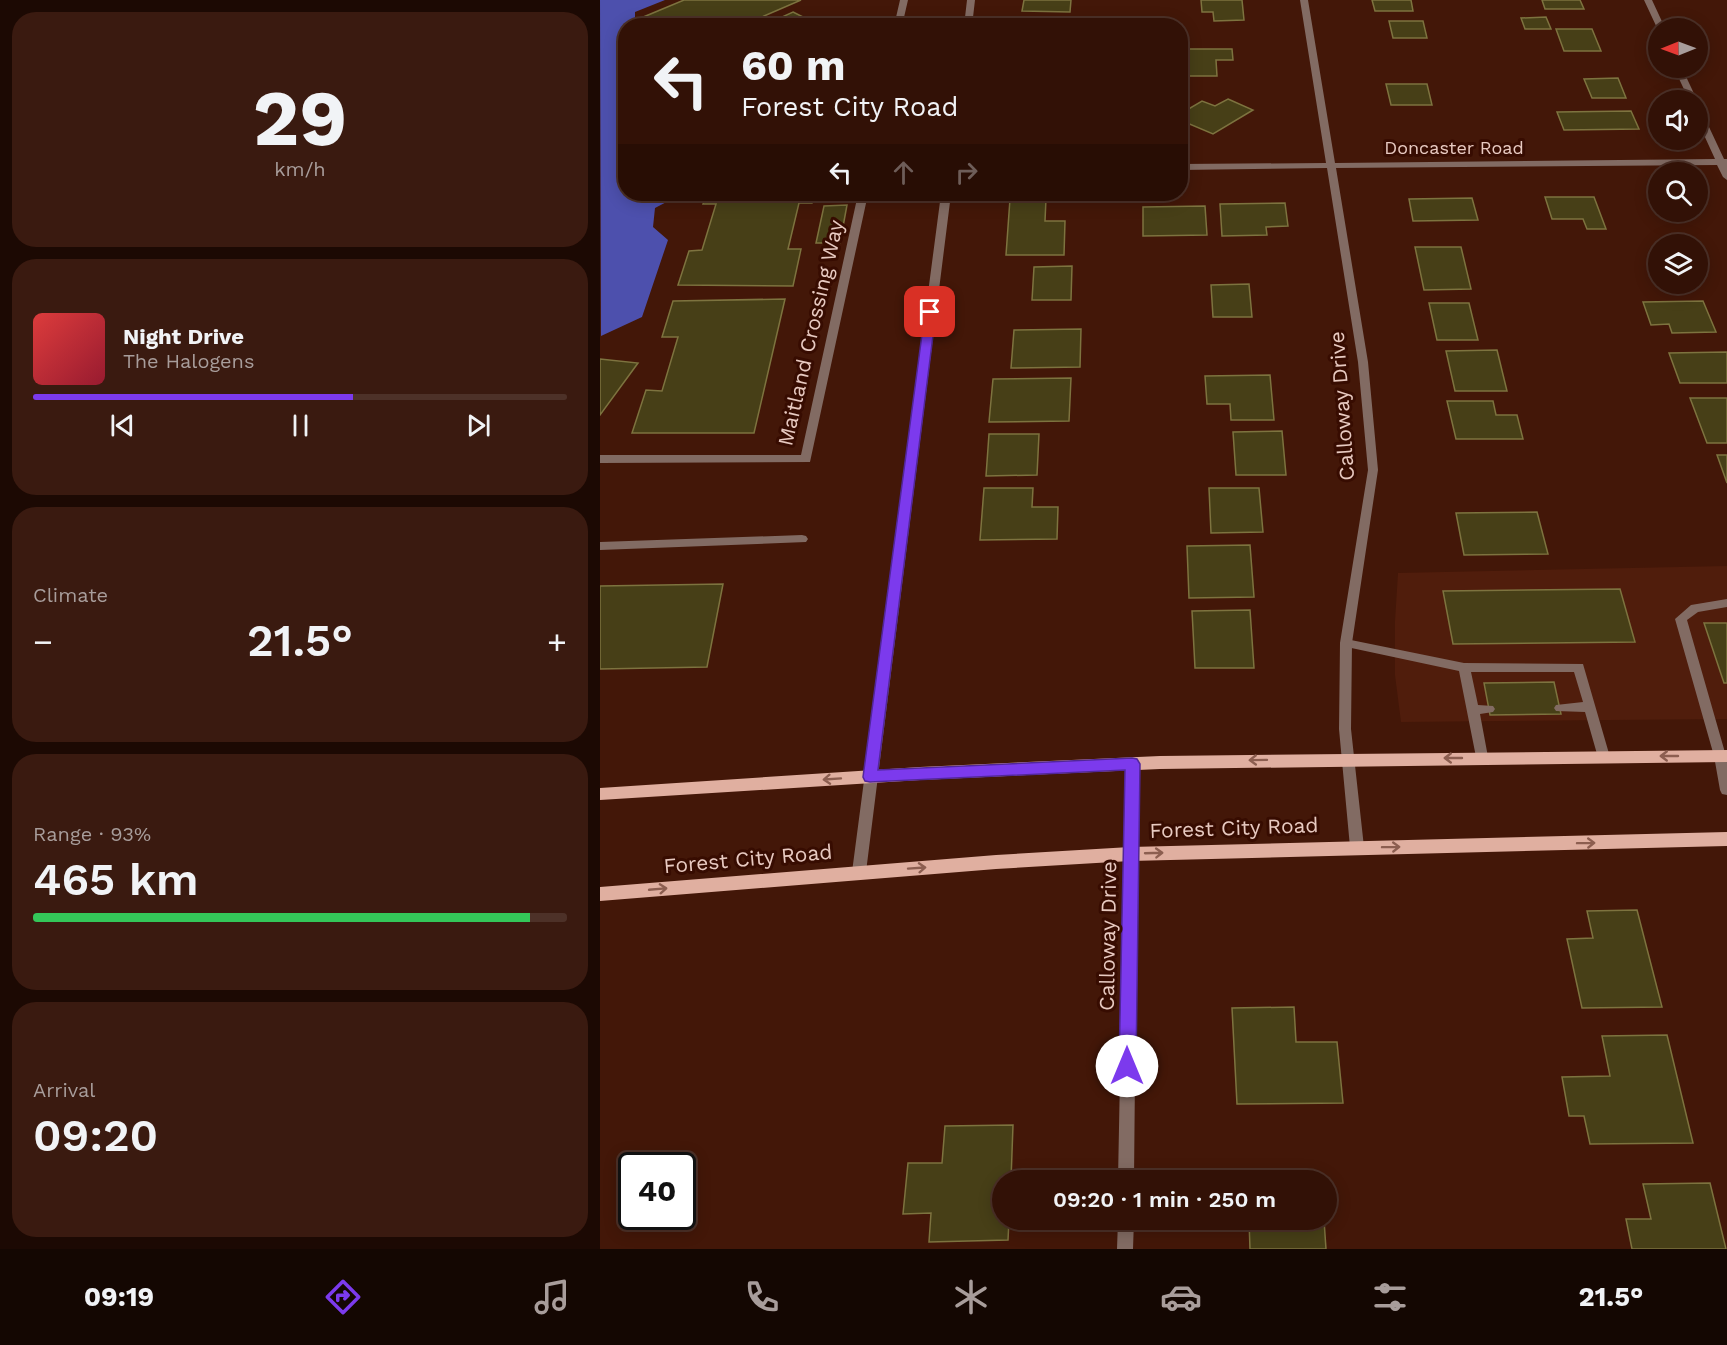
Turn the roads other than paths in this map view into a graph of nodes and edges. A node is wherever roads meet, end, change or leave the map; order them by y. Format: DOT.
graph roads {
  1 [pos="904,0"];
  2 [pos="971,0"];
  3 [pos="1304,0"];
  4 [pos="1648,0"];
  5 [pos="900,18"];
  6 [pos="969,18"];
  7 [pos="1656,18"];
  8 [pos="1708,132"];
  9 [pos="1723,162"];
  10 [pos="1333,165"];
  11 [pos="1188,166"];
  12 [pos="1727,177"];
  13 [pos="861,201"];
  14 [pos="945,201"];
  15 [pos="600,459"];
  16 [pos="802,539"];
  17 [pos="600,546"];
  18 [pos="1727,603"];
  19 [pos="1346,643"];
  20 [pos="1464,668"];
  21 [pos="1589,707"];
  22 [pos="1560,708"];
  23 [pos="1489,709"];
  24 [pos="1473,710"];
  25 [pos="1723,756"];
  26 [pos="1604,757"];
  27 [pos="1348,758"];
  28 [pos="1482,758"];
  29 [pos="1132,764"];
  30 [pos="870,777"];
  31 [pos="1727,790"];
  32 [pos="600,794"];
  33 [pos="1727,840"];
  34 [pos="1358,848"];
  35 [pos="1130,854"];
  36 [pos="859,872"];
  37 [pos="600,894"];
  38 [pos="1126,1170"];
  39 [pos="1125,1230"];
  40 [pos="1125,1249"];
  1 -- 5 [label="street"];
  2 -- 6 [label="street"];
  3 -- 10 [label="street, Calloway Drive"];
  4 -- 7 [label="street"];
  8 -- 9 [label="street"];
  9 -- 10 [label="street, Doncaster Road"];
  9 -- 12 [label="street"];
  10 -- 11 [label="street, Doncaster Road"];
  10 -- 19 [label="street, Calloway Drive"];
  13 -- 15 [label="street, Maitland Crossing Way"];
  14 -- 30 [label="street"];
  16 -- 17 [label="street"];
  18 -- 25 [label="street"];
  19 -- 20 [label="street"];
  19 -- 27 [label="street, Calloway Drive"];
  20 -- 21 [label="street"];
  20 -- 24 [label="street"];
  21 -- 22 [label="street"];
  21 -- 26 [label="street"];
  23 -- 24 [label="street"];
  24 -- 28 [label="street"];
  25 -- 26 [label="main road, one-way"];
  25 -- 31 [label="street"];
  26 -- 28 [label="main road"];
  28 -- 27 [label="main road, one-way"];
  27 -- 29 [label="main road, one-way"];
  27 -- 34 [label="street, Calloway Drive"];
  29 -- 30 [label="main road"];
  29 -- 35 [label="street, Calloway Drive"];
  30 -- 32 [label="main road, one-way"];
  30 -- 36 [label="street"];
  34 -- 33 [label="main road, Forest City Road, one-way"];
  35 -- 34 [label="main road, Forest City Road, one-way"];
  36 -- 35 [label="main road, Forest City Road, one-way"];
  35 -- 38 [label="street, Calloway Drive"];
  37 -- 36 [label="main road, Forest City Road, one-way"];
  39 -- 40 [label="street"];
}
